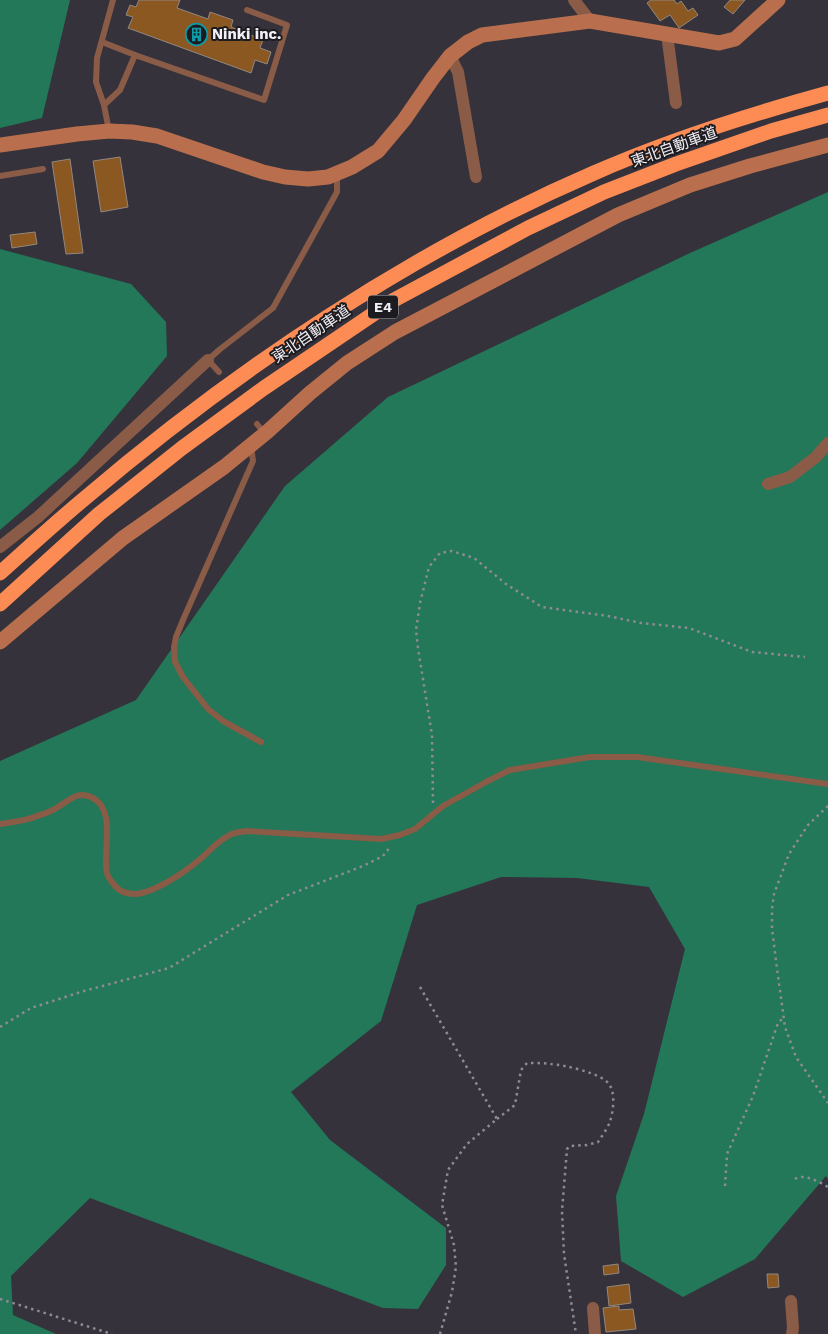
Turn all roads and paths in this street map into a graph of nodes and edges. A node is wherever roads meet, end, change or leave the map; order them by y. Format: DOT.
graph roads {
  1 [pos="114,0"];
  2 [pos="574,0"];
  3 [pos="778,0"];
  4 [pos="247,10"];
  5 [pos="590,21"];
  6 [pos="667,34"];
  7 [pos="102,42"];
  8 [pos="135,55"];
  9 [pos="450,56"];
  10 [pos="828,93"];
  11 [pos="676,103"];
  12 [pos="104,105"];
  13 [pos="828,115"];
  14 [pos="109,130"];
  15 [pos="0,145"];
  16 [pos="828,145"];
  17 [pos="43,169"];
  18 [pos="338,173"];
  19 [pos="0,176"];
  20 [pos="476,177"];
  21 [pos="208,360"];
  22 [pos="220,372"];
  23 [pos="828,443"];
  24 [pos="251,445"];
  25 [pos="768,484"];
  26 [pos="0,547"];
  27 [pos="0,573"];
  28 [pos="0,604"];
  29 [pos="0,642"];
  30 [pos="806,657"];
  31 [pos="261,742"];
  32 [pos="828,784"];
  33 [pos="828,806"];
  34 [pos="433,814"];
  35 [pos="0,824"];
  36 [pos="400,835"];
  37 [pos="420,987"];
  38 [pos="783,1018"];
  39 [pos="0,1027"];
  40 [pos="828,1103"];
  41 [pos="497,1119"];
  42 [pos="795,1179"];
  43 [pos="725,1186"];
  44 [pos="828,1187"];
  45 [pos="0,1299"];
  46 [pos="791,1301"];
  47 [pos="593,1308"];
  48 [pos="112,1334"];
  49 [pos="440,1334"];
  50 [pos="576,1334"];
  51 [pos="594,1334"];
  52 [pos="792,1334"];
  1 -- 7 [label="lane"];
  2 -- 5 [label="street"];
  3 -- 6 [label="street"];
  4 -- 8 [label="lane"];
  5 -- 6 [label="street"];
  5 -- 9 [label="street"];
  6 -- 11 [label="street"];
  7 -- 8 [label="lane"];
  7 -- 12 [label="lane"];
  8 -- 12 [label="lane"];
  9 -- 18 [label="street"];
  9 -- 20 [label="street"];
  10 -- 27 [label="highway, 東北自動車道 / E4"];
  12 -- 14 [label="lane"];
  13 -- 28 [label="highway, 東北自動車道 / E4"];
  14 -- 15 [label="street"];
  14 -- 18 [label="street"];
  16 -- 24 [label="street"];
  17 -- 19 [label="lane"];
  18 -- 21 [label="lane"];
  21 -- 22 [label="lane"];
  21 -- 26 [label="street"];
  23 -- 25 [label="street"];
  24 -- 29 [label="street"];
  24 -- 31 [label="lane"];
  30 -- 34 [label="path"];
  32 -- 34 [label="lane"];
  33 -- 38 [label="path"];
  34 -- 36 [label="lane"];
  35 -- 36 [label="lane"];
  36 -- 39 [label="path"];
  37 -- 41 [label="path"];
  38 -- 40 [label="path"];
  38 -- 43 [label="path"];
  41 -- 49 [label="path"];
  41 -- 50 [label="path"];
  42 -- 44 [label="path"];
  45 -- 48 [label="path"];
  46 -- 52 [label="street"];
  47 -- 51 [label="street"];
}
